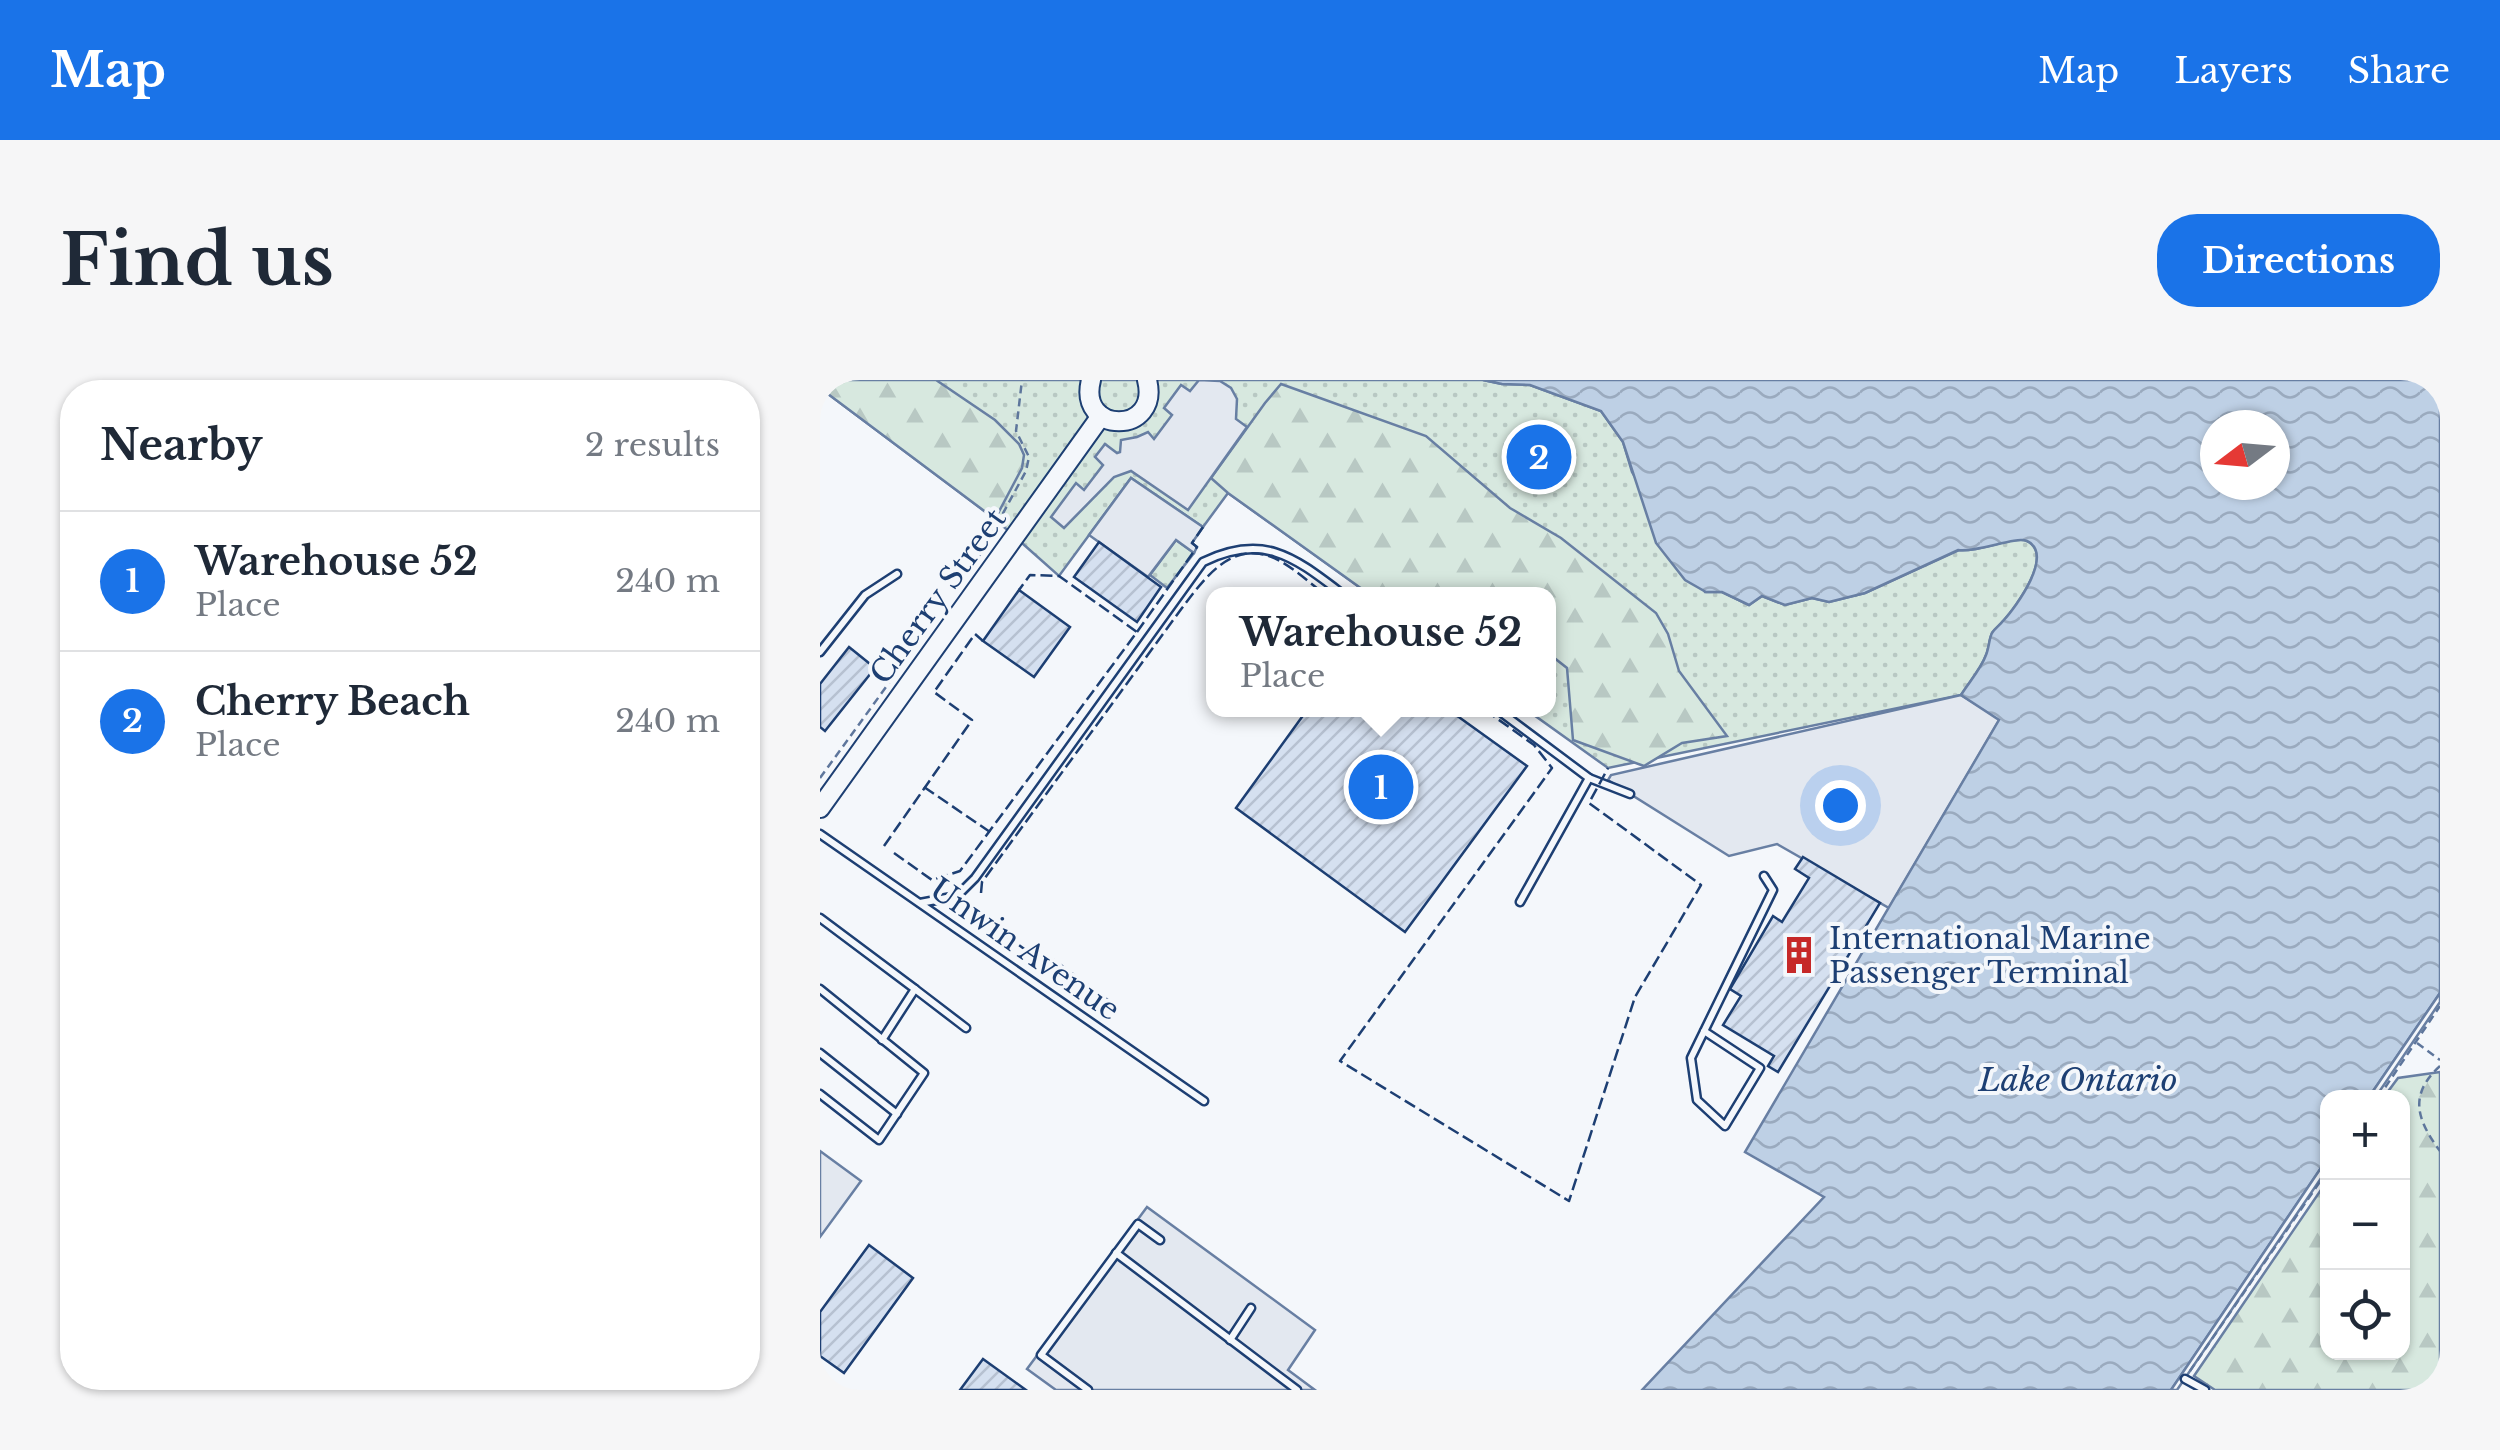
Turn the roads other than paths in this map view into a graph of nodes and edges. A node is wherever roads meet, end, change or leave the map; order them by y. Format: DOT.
graph roads {
  1 [pos="1091,380"];
  2 [pos="1146,380"];
  3 [pos="1100,416"];
  4 [pos="897,574"];
  5 [pos="1334,587"];
  6 [pos="820,652"];
  7 [pos="1507,717"];
  8 [pos="1590,778"];
  9 [pos="1630,794"];
  10 [pos="820,808"];
  11 [pos="820,834"];
  12 [pos="1764,876"];
  13 [pos="1520,902"];
  14 [pos="920,904"];
  15 [pos="820,918"];
  16 [pos="915,989"];
  17 [pos="820,990"];
  18 [pos="966,1028"];
  19 [pos="1704,1031"];
  20 [pos="882,1040"];
  21 [pos="820,1053"];
  22 [pos="820,1094"];
  23 [pos="1204,1101"];
  24 [pos="897,1114"];
  25 [pos="1160,1240"];
  26 [pos="1116,1253"];
  27 [pos="1251,1308"];
  28 [pos="1230,1340"];
  29 [pos="2185,1378"];
  30 [pos="1088,1390"];
  31 [pos="1297,1390"];
  32 [pos="2204,1390"];
  1 -- 3 [label="street"];
  2 -- 3 [label="street"];
  3 -- 10 [label="street, Cherry Street"];
  4 -- 6 [label="lane"];
  5 -- 14 [label="lane"];
  7 -- 8 [label="lane"];
  8 -- 9 [label="lane"];
  8 -- 13 [label="lane"];
  11 -- 14 [label="lane, Unwin Avenue"];
  12 -- 19 [label="lane"];
  14 -- 23 [label="lane, Unwin Avenue"];
  15 -- 16 [label="lane"];
  16 -- 18 [label="lane"];
  16 -- 20 [label="lane"];
  17 -- 20 [label="lane"];
  19 -- 19 [label="lane"];
  20 -- 24 [label="lane"];
  21 -- 24 [label="lane"];
  22 -- 24 [label="lane"];
  25 -- 26 [label="lane"];
  26 -- 28 [label="lane"];
  26 -- 30 [label="lane"];
  27 -- 28 [label="lane"];
  28 -- 31 [label="lane"];
  29 -- 32 [label="lane"];
}
